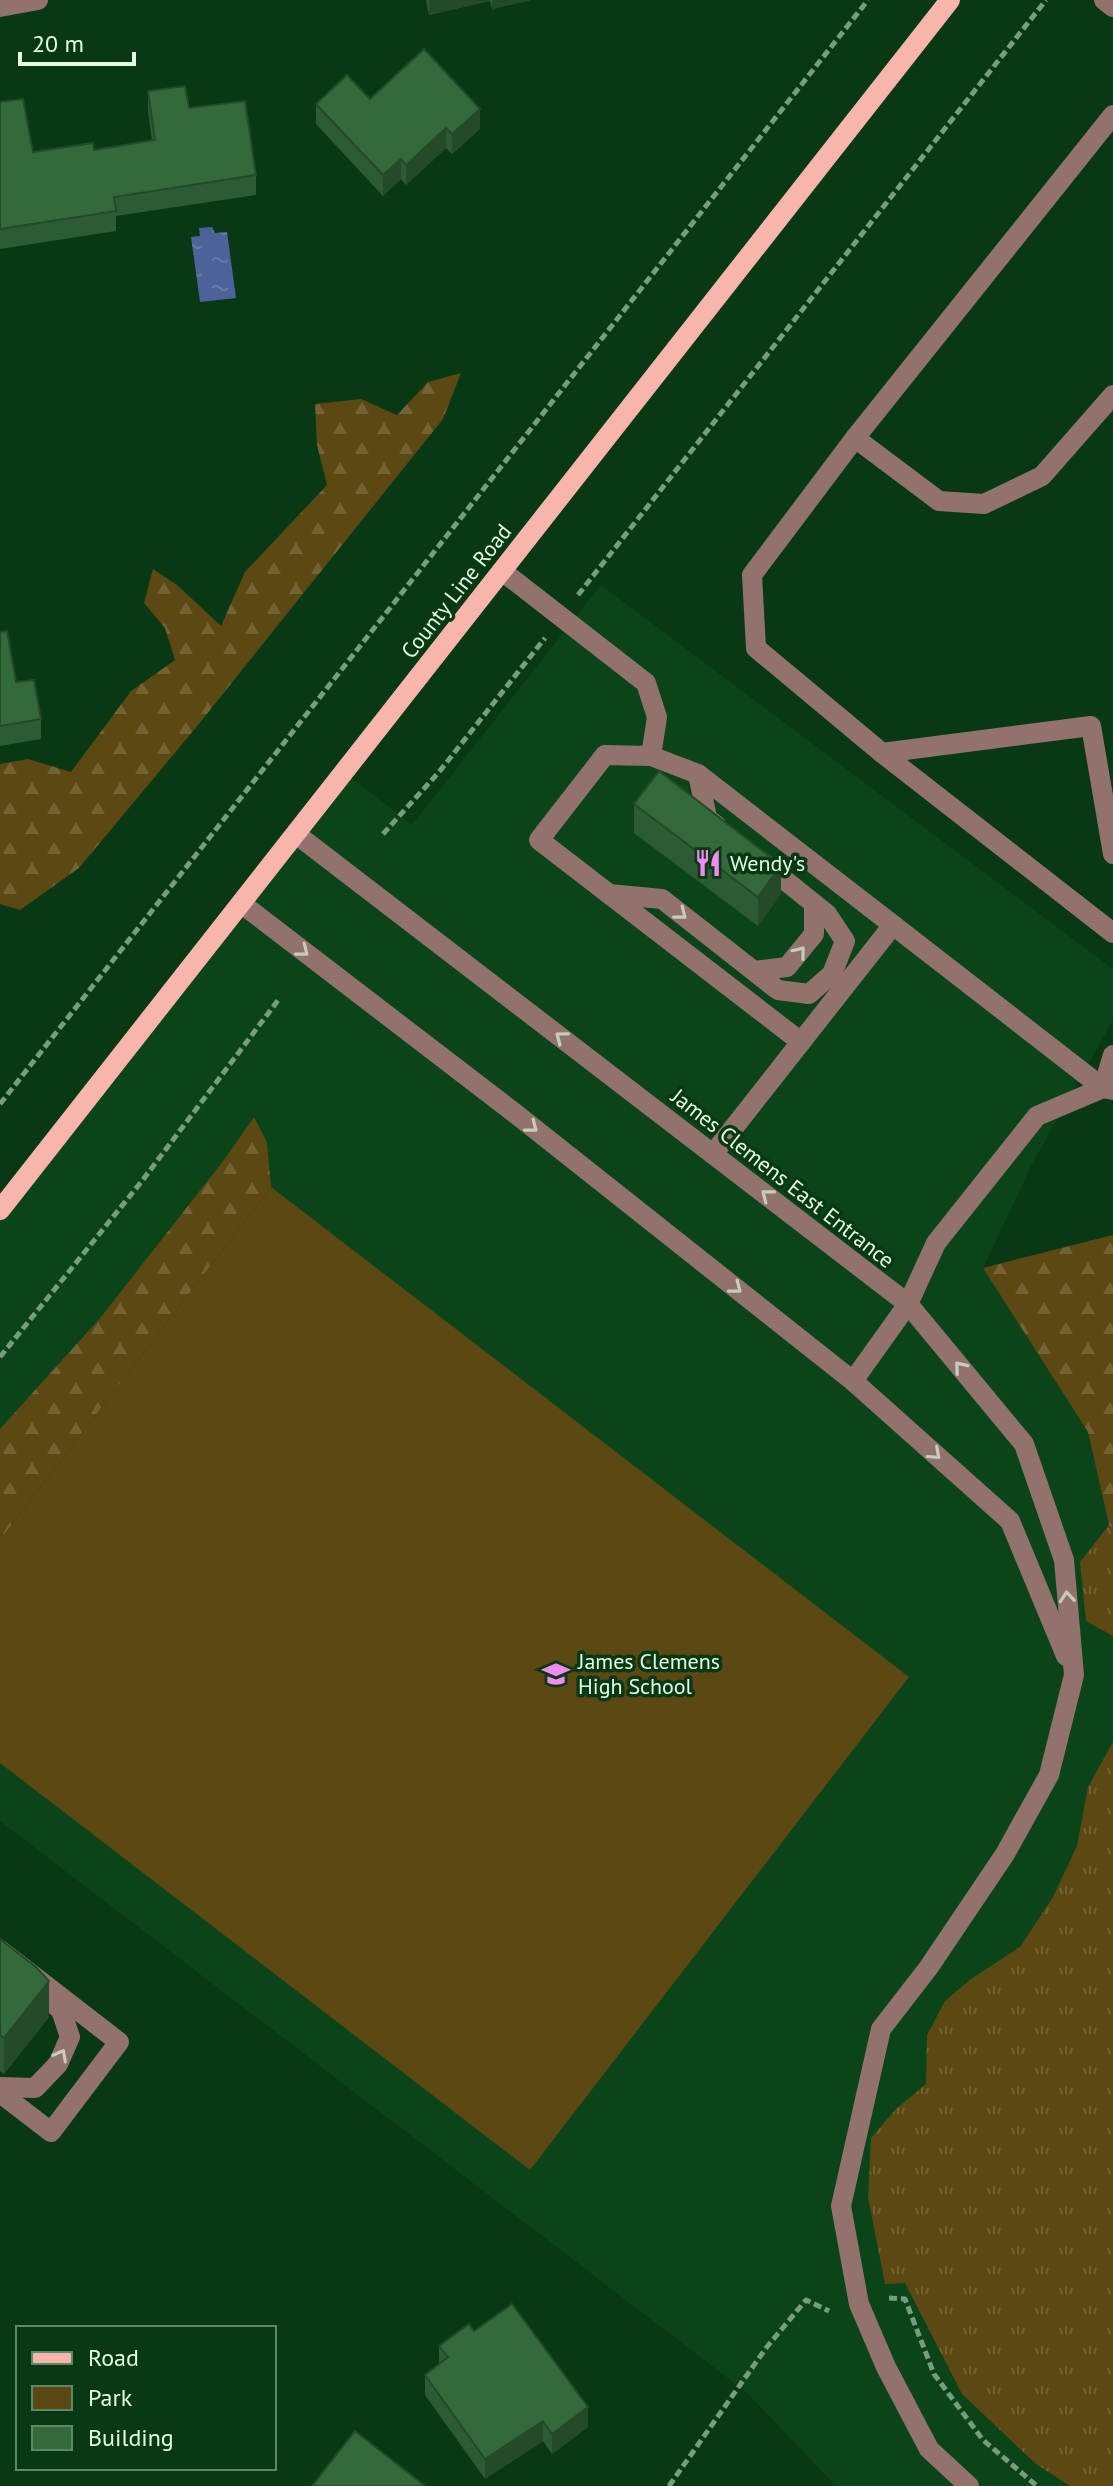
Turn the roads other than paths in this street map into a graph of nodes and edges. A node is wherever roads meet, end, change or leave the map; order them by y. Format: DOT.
graph roads {
  1 [pos="38,0"];
  2 [pos="950,0"];
  3 [pos="1104,0"];
  4 [pos="0,7"];
  5 [pos="1113,7"];
  6 [pos="1113,115"];
  7 [pos="1113,395"];
  8 [pos="855,438"];
  9 [pos="502,571"];
  10 [pos="882,753"];
  11 [pos="651,756"];
  12 [pos="698,774"];
  13 [pos="296,834"];
  14 [pos="1113,854"];
  15 [pos="609,894"];
  16 [pos="242,904"];
  17 [pos="814,904"];
  18 [pos="893,925"];
  19 [pos="1113,933"];
  20 [pos="754,971"];
  21 [pos="801,1042"];
  22 [pos="1113,1055"];
  23 [pos="1108,1089"];
  24 [pos="713,1154"];
  25 [pos="0,1210"];
  26 [pos="908,1304"];
  27 [pos="853,1381"];
  28 [pos="1074,1675"];
  29 [pos="0,1950"];
  30 [pos="0,1964"];
  31 [pos="0,2090"];
  32 [pos="969,2486"];
  1 -- 4 [label="street"];
  2 -- 9 [label="main road, County Line Road"];
  3 -- 5 [label="street"];
  6 -- 8 [label="street"];
  7 -- 8 [label="street"];
  8 -- 10 [label="street"];
  9 -- 11 [label="street"];
  9 -- 13 [label="main road, County Line Road"];
  10 -- 14 [label="street"];
  10 -- 19 [label="street"];
  11 -- 12 [label="street"];
  11 -- 15 [label="street"];
  12 -- 17 [label="street"];
  12 -- 18 [label="street"];
  13 -- 16 [label="main road, County Line Road"];
  24 -- 13 [label="street, James Clemens East Entrance, one-way"];
  15 -- 20 [label="street, one-way"];
  15 -- 21 [label="street"];
  16 -- 25 [label="main road, County Line Road"];
  16 -- 27 [label="street, one-way"];
  20 -- 17 [label="street, one-way"];
  17 -- 20 [label="street"];
  18 -- 21 [label="street"];
  18 -- 23 [label="street"];
  21 -- 24 [label="street"];
  22 -- 23 [label="street"];
  23 -- 26 [label="street"];
  26 -- 24 [label="street, James Clemens East Entrance, one-way"];
  26 -- 27 [label="street"];
  28 -- 26 [label="street, James Clemens East Entrance, one-way"];
  27 -- 28 [label="street, one-way"];
  28 -- 32 [label="street, James Clemens East Entrance"];
  29 -- 31 [label="street"];
  31 -- 30 [label="street, one-way"];
}
